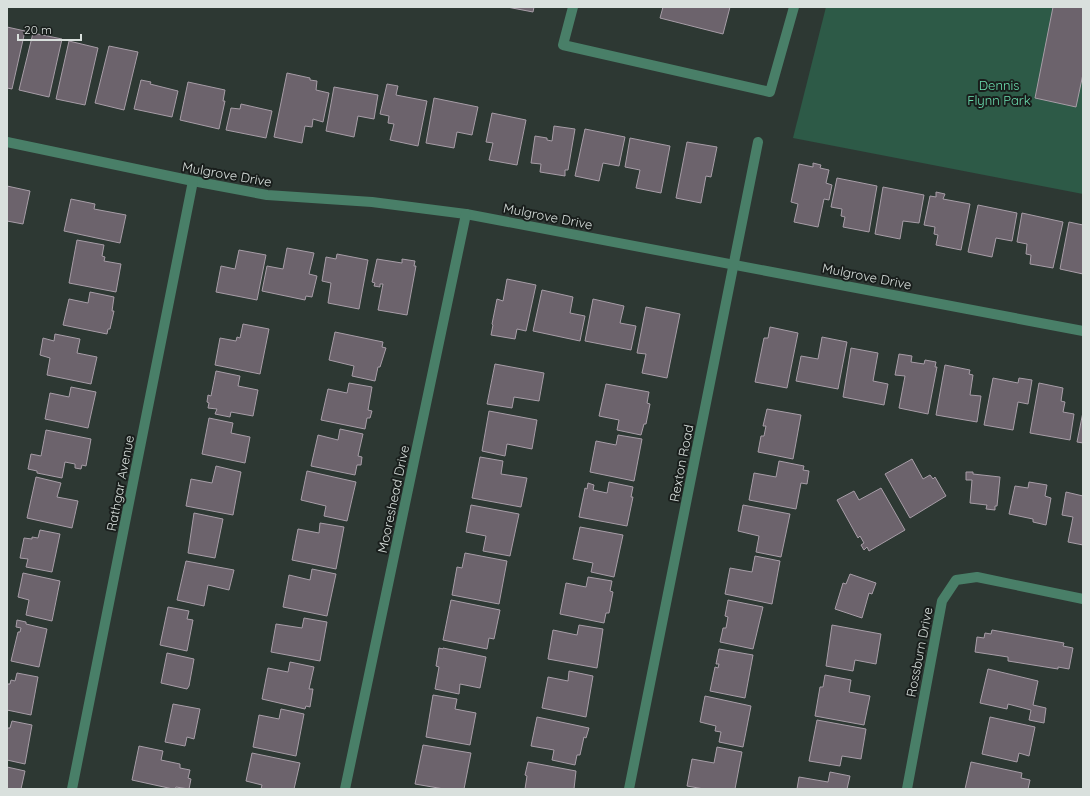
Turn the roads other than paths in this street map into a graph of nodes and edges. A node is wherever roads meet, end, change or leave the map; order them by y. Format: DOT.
graph roads {
  1 [pos="573,7"];
  2 [pos="794,7"];
  3 [pos="7,142"];
  4 [pos="758,142"];
  5 [pos="193,181"];
  6 [pos="466,214"];
  7 [pos="734,264"];
  8 [pos="1083,330"];
  9 [pos="1083,599"];
  10 [pos="72,789"];
  11 [pos="345,789"];
  12 [pos="629,789"];
  13 [pos="907,789"];
  1 -- 2 [label="street"];
  3 -- 5 [label="street, Mulgrove Drive"];
  4 -- 7 [label="street, Rexton Road"];
  5 -- 6 [label="street, Mulgrove Drive"];
  5 -- 10 [label="street, Rathgar Avenue"];
  6 -- 7 [label="street, Mulgrove Drive"];
  6 -- 11 [label="street, Mooreshead Drive"];
  7 -- 8 [label="street, Mulgrove Drive"];
  7 -- 12 [label="street, Rexton Road"];
  9 -- 13 [label="street, Rossburn Drive"];
}
